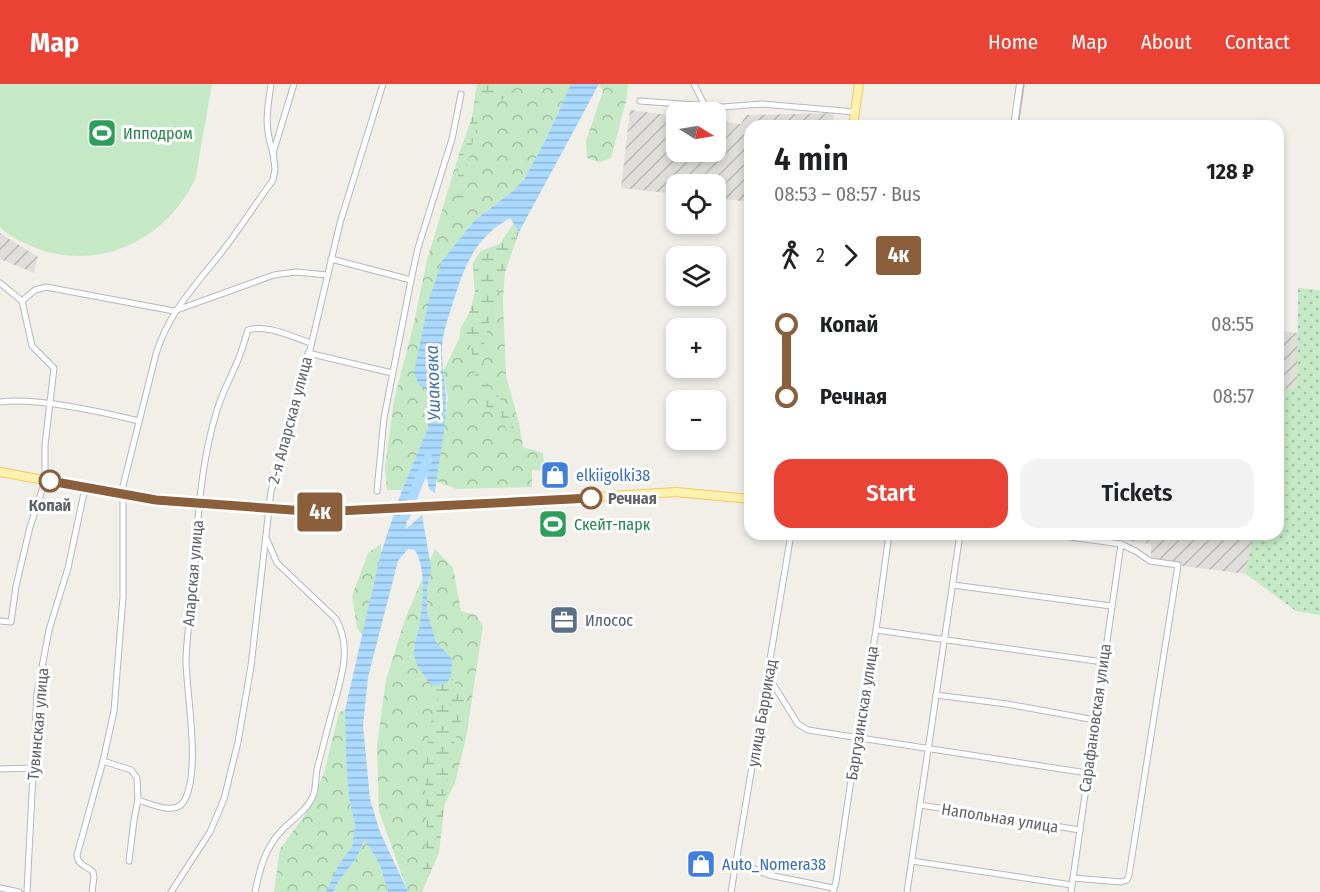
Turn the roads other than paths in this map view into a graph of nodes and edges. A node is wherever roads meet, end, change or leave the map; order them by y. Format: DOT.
graph roads {
  1 [pos="271,84"];
  2 [pos="294,84"];
  3 [pos="383,84"];
  4 [pos="694,84"];
  5 [pos="859,84"];
  6 [pos="1020,84"];
  7 [pos="461,94"];
  8 [pos="640,101"];
  9 [pos="703,102"];
  10 [pos="666,103"];
  11 [pos="726,105"];
  12 [pos="855,112"];
  13 [pos="854,120"];
  14 [pos="1015,120"];
  15 [pos="273,153"];
  16 [pos="331,259"];
  17 [pos="327,275"];
  18 [pos="411,280"];
  19 [pos="0,283"];
  20 [pos="22,301"];
  21 [pos="174,311"];
  22 [pos="311,343"];
  23 [pos="308,353"];
  24 [pos="392,373"];
  25 [pos="0,402"];
  26 [pos="50,404"];
  27 [pos="139,421"];
  28 [pos="0,472"];
  29 [pos="45,481"];
  30 [pos="85,488"];
  31 [pos="377,491"];
  32 [pos="123,495"];
  33 [pos="744,498"];
  34 [pos="199,504"];
  35 [pos="269,509"];
  36 [pos="267,539"];
  37 [pos="790,540"];
  38 [pos="888,540"];
  39 [pos="959,540"];
  40 [pos="1092,540"];
  41 [pos="1121,544"];
  42 [pos="277,563"];
  43 [pos="264,566"];
  44 [pos="953,585"];
  45 [pos="1111,606"];
  46 [pos="0,621"];
  47 [pos="876,630"];
  48 [pos="945,639"];
  49 [pos="1103,662"];
  50 [pos="768,676"];
  51 [pos="936,695"];
  52 [pos="1095,720"];
  53 [pos="856,739"];
  54 [pos="928,750"];
  55 [pos="104,761"];
  56 [pos="33,768"];
  57 [pos="0,769"];
  58 [pos="1088,773"];
  59 [pos="138,800"];
  60 [pos="920,805"];
  61 [pos="1080,830"];
  62 [pos="129,861"];
  63 [pos="736,861"];
  64 [pos="912,861"];
  65 [pos="1072,881"];
  66 [pos="0,888"];
  67 [pos="833,890"];
  68 [pos="19,892"];
  69 [pos="27,892"];
  70 [pos="92,892"];
  71 [pos="171,892"];
  72 [pos="255,892"];
  73 [pos="731,892"];
  74 [pos="908,892"];
  75 [pos="1071,892"];
  1 -- 15 [label="street"];
  2 -- 15 [label="street"];
  3 -- 16 [label="street, 2-я Аларская улица"];
  4 -- 9 [label="street"];
  5 -- 12 [label="main road"];
  6 -- 14 [label="street"];
  7 -- 18 [label="street"];
  8 -- 10 [label="street"];
  11 -- 12 [label="street"];
  12 -- 13 [label="main road"];
  15 -- 21 [label="street"];
  16 -- 17 [label="street, 2-я Аларская улица"];
  16 -- 18 [label="street"];
  17 -- 21 [label="street"];
  17 -- 22 [label="street, 2-я Аларская улица"];
  18 -- 24 [label="street"];
  19 -- 20 [label="street"];
  20 -- 21 [label="street"];
  20 -- 26 [label="street"];
  21 -- 27 [label="street"];
  22 -- 23 [label="street, 2-я Аларская улица"];
  22 -- 34 [label="street, Аларская улица"];
  23 -- 24 [label="street"];
  23 -- 35 [label="street, 2-я Аларская улица"];
  24 -- 31 [label="street"];
  25 -- 26 [label="street"];
  26 -- 27 [label="street"];
  26 -- 29 [label="street"];
  27 -- 32 [label="street"];
  28 -- 29 [label="main road"];
  29 -- 30 [label="main road"];
  29 -- 46 [label="street"];
  30 -- 32 [label="main road"];
  30 -- 56 [label="street, Тувинская улица"];
  32 -- 34 [label="main road"];
  32 -- 55 [label="street"];
  33 -- 35 [label="main road"];
  34 -- 35 [label="main road"];
  34 -- 59 [label="street, Аларская улица"];
  35 -- 36 [label="street, 2-я Аларская улица"];
  36 -- 42 [label="street"];
  36 -- 43 [label="street, 2-я Аларская улица"];
  37 -- 50 [label="street, улица Баррикад"];
  38 -- 47 [label="street, Баргузинская улица"];
  39 -- 44 [label="street, Напольная улица"];
  40 -- 41 [label="street"];
  41 -- 45 [label="street, Сарафановская улица"];
  41 -- 65 [label="street"];
  42 -- 43 [label="street"];
  42 -- 72 [label="street"];
  43 -- 71 [label="street, 2-я Аларская улица"];
  44 -- 45 [label="street"];
  44 -- 48 [label="street, Напольная улица"];
  45 -- 49 [label="street, Сарафановская улица"];
  47 -- 48 [label="street"];
  47 -- 53 [label="street, Баргузинская улица"];
  48 -- 49 [label="street"];
  48 -- 51 [label="street, Напольная улица"];
  49 -- 52 [label="street, Сарафановская улица"];
  50 -- 53 [label="street"];
  50 -- 63 [label="street, улица Баррикад"];
  51 -- 52 [label="street"];
  51 -- 54 [label="street, Напольная улица"];
  52 -- 58 [label="street, Сарафановская улица"];
  53 -- 54 [label="street"];
  53 -- 67 [label="street, Баргузинская улица"];
  54 -- 58 [label="street"];
  54 -- 60 [label="street, Напольная улица"];
  55 -- 59 [label="street"];
  55 -- 70 [label="street"];
  56 -- 57 [label="street"];
  56 -- 69 [label="street, Тувинская улица"];
  58 -- 61 [label="street, Сарафановская улица"];
  59 -- 62 [label="street"];
  60 -- 61 [label="street, Напольная улица"];
  60 -- 64 [label="street, Напольная улица"];
  61 -- 65 [label="street, Сарафановская улица"];
  63 -- 67 [label="street"];
  63 -- 73 [label="street, улица Баррикад"];
  64 -- 65 [label="street"];
  64 -- 74 [label="street, Напольная улица"];
  65 -- 75 [label="street, Сарафановская улица"];
  66 -- 68 [label="street"];
}
